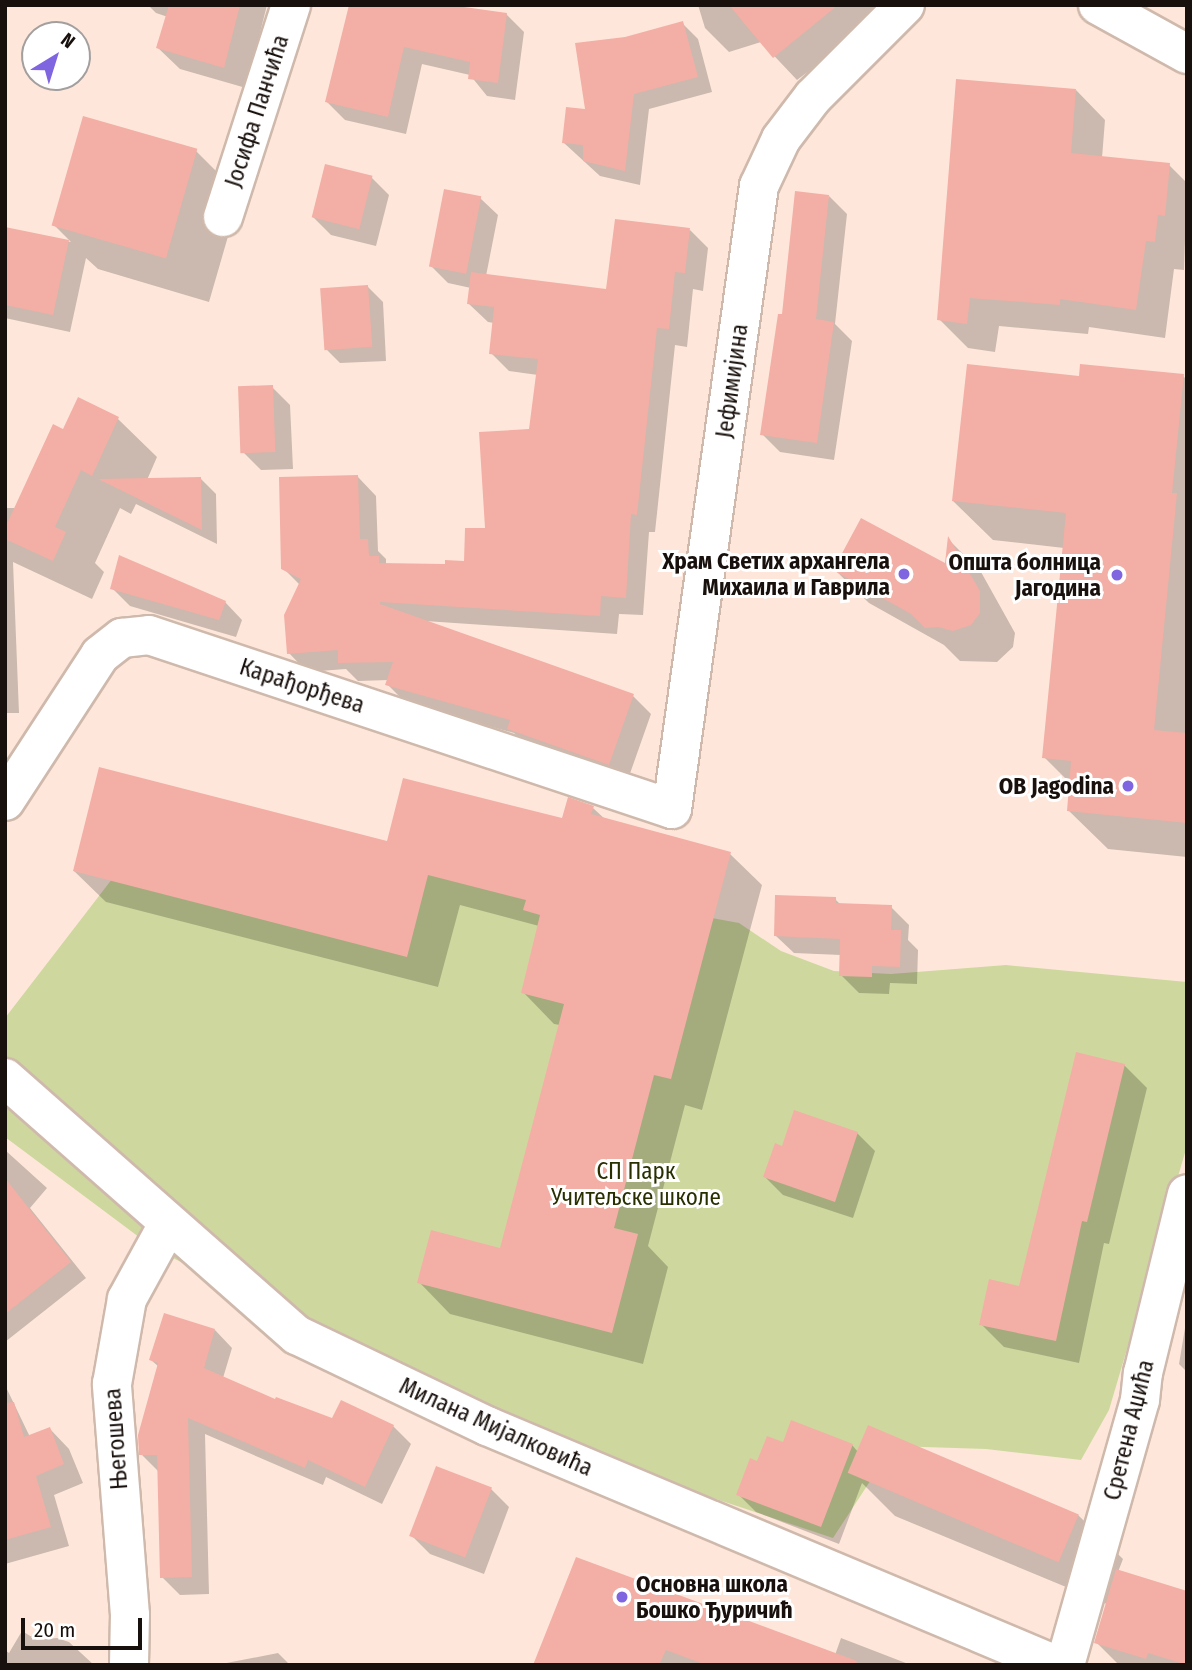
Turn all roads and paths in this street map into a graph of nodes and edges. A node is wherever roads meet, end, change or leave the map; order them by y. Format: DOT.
graph roads {
  1 [pos="291,5"];
  2 [pos="905,5"];
  3 [pos="1098,5"];
  4 [pos="1187,54"];
  5 [pos="223,217"];
  6 [pos="5,802"];
  7 [pos="672,809"];
  8 [pos="5,1078"];
  9 [pos="1187,1194"];
  10 [pos="168,1224"];
  11 [pos="129,1665"];
  12 [pos="1056,1665"];
  13 [pos="1065,1665"];
  1 -- 5 [label="street, Јосифа Панчића"];
  2 -- 7 [label="street, Јефимијина"];
  3 -- 4 [label="street"];
  6 -- 7 [label="street, Карађорђева"];
  8 -- 10 [label="street, Милана Мијалковића"];
  9 -- 13 [label="street, Сретена Аџића"];
  10 -- 11 [label="street, Његошева"];
  10 -- 12 [label="street, Милана Мијалковића"];
}
